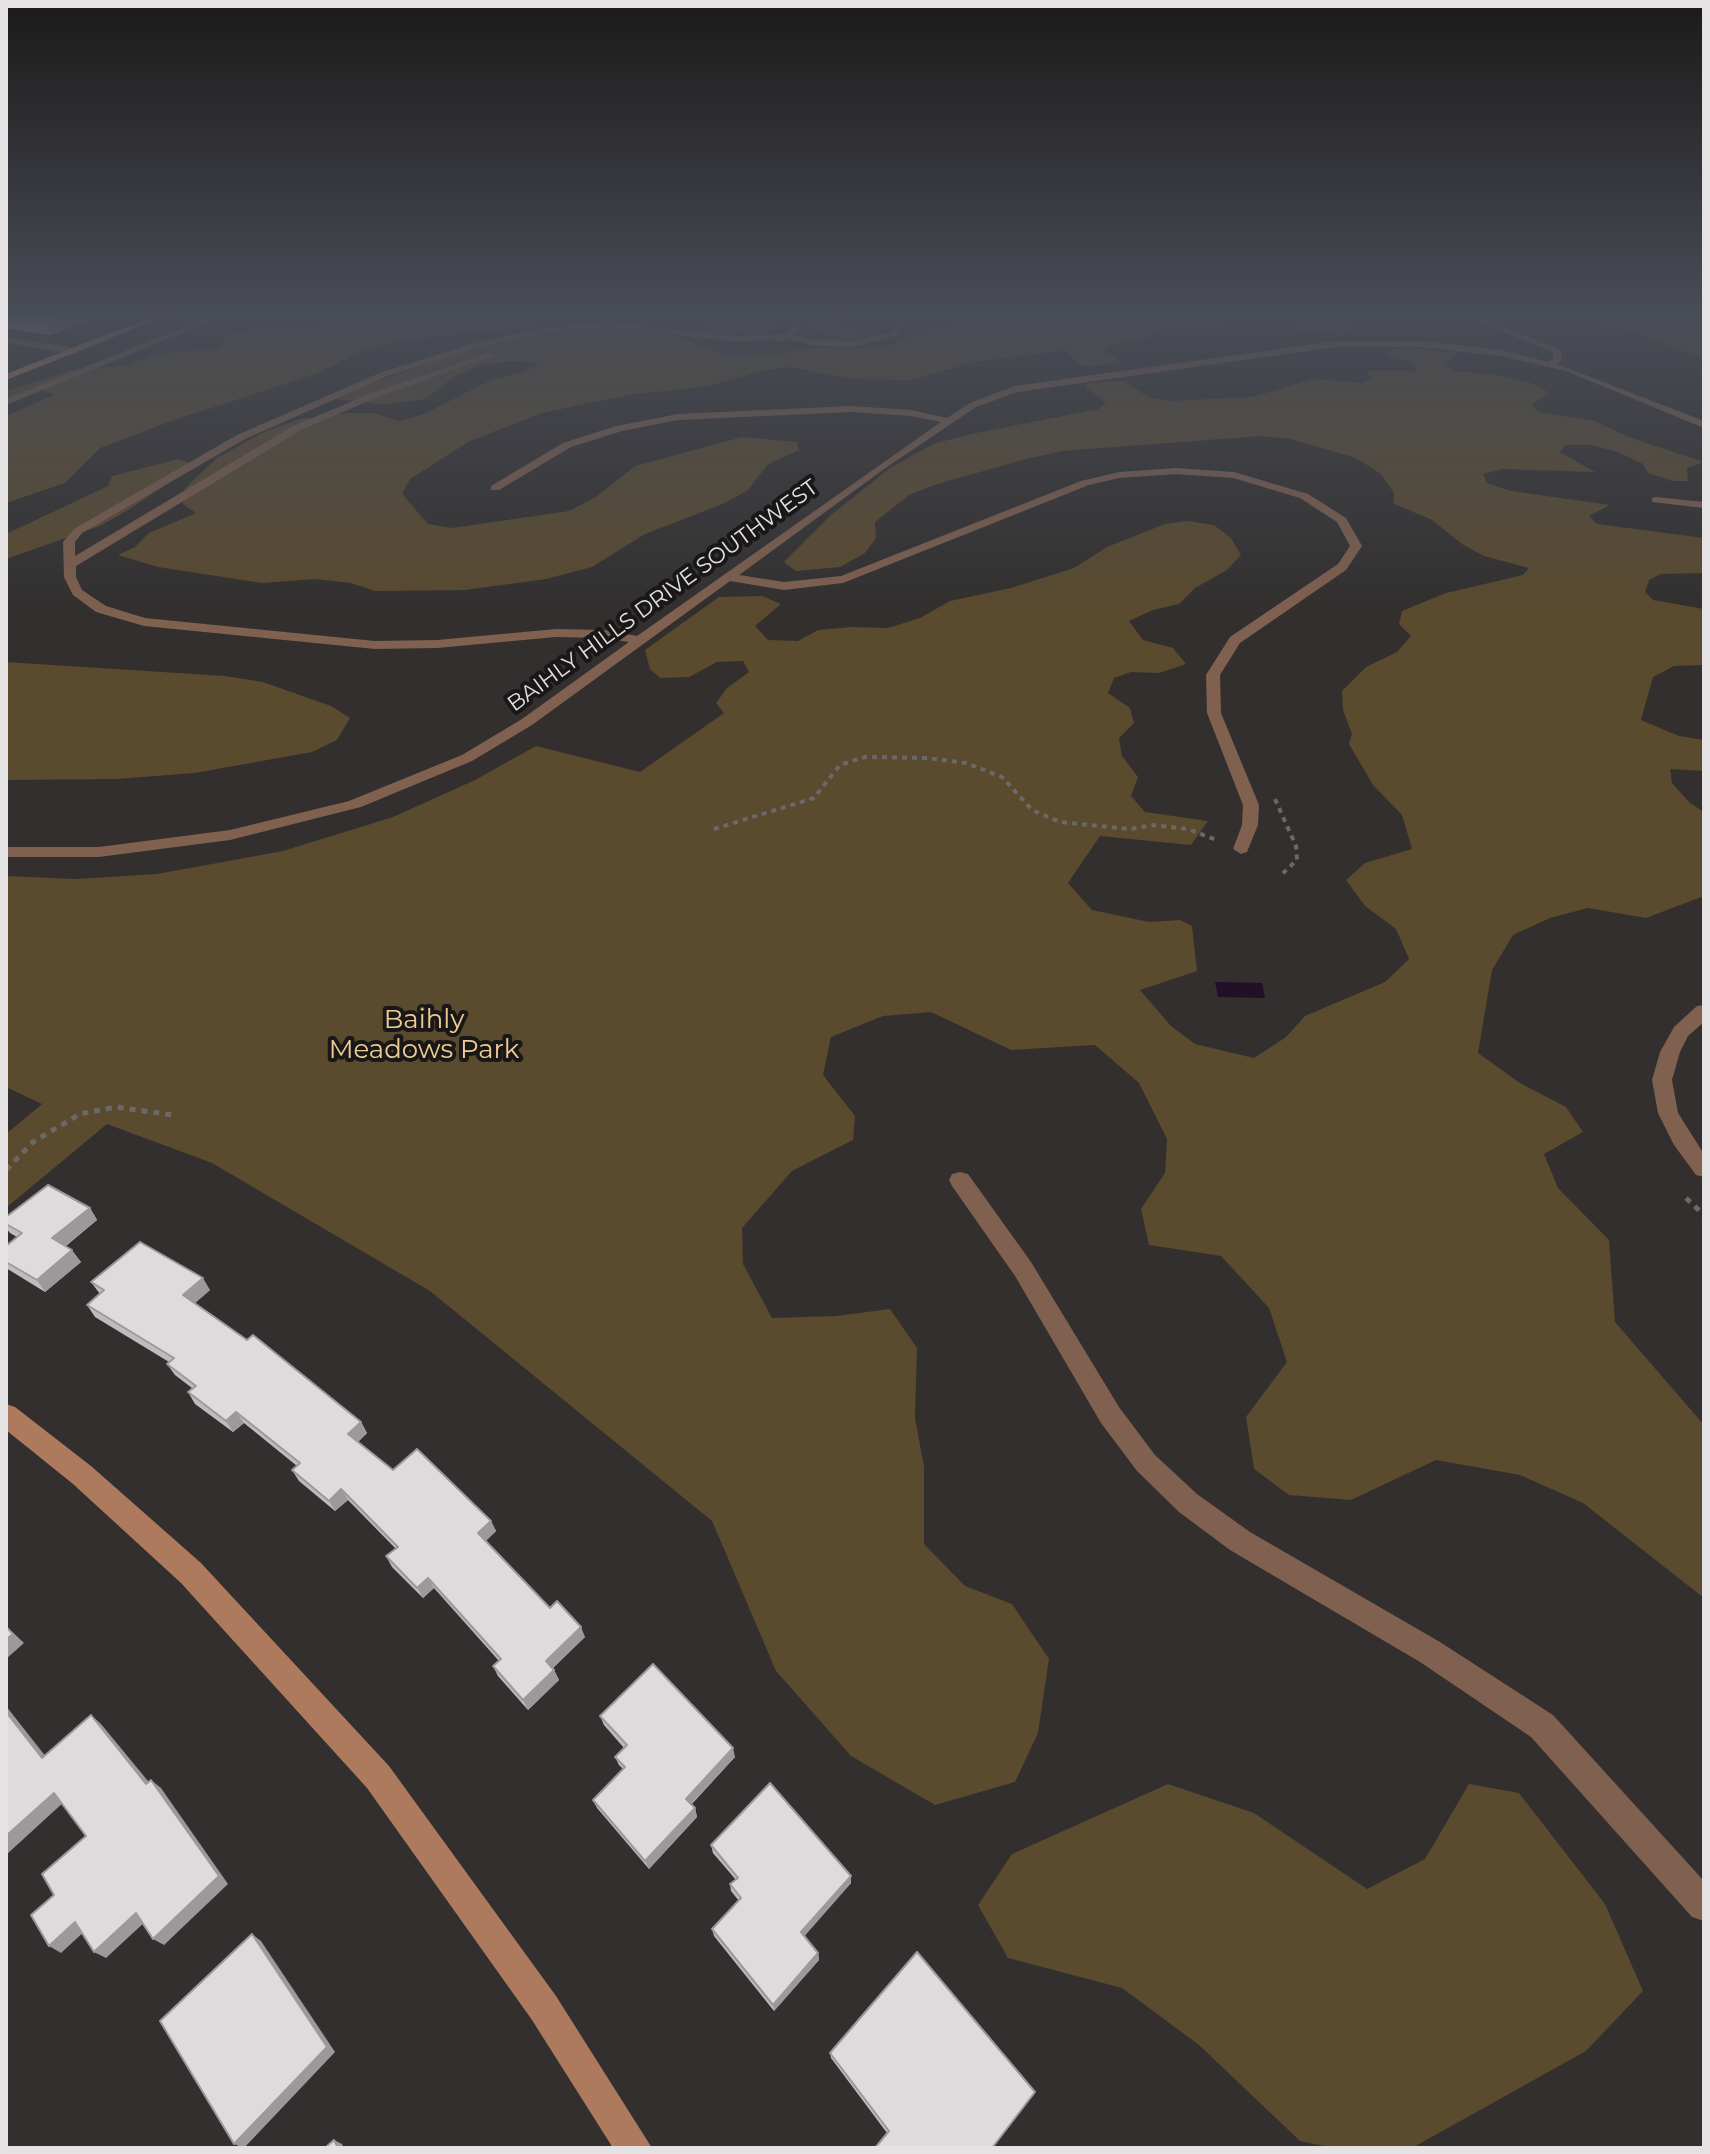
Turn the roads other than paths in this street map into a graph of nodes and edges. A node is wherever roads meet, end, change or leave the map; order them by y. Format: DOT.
graph roads {
  1 [pos="292,415"];
  2 [pos="329,415"];
  3 [pos="705,415"];
  4 [pos="918,415"];
  5 [pos="961,415"];
  6 [pos="1679,415"];
  7 [pos="949,421"];
  8 [pos="1704,425"];
  9 [pos="495,488"];
  10 [pos="1656,500"];
  11 [pos="1704,505"];
  12 [pos="70,564"];
  13 [pos="730,577"];
  14 [pos="637,640"];
  15 [pos="1241,849"];
  16 [pos="6,852"];
  17 [pos="1704,1011"];
  18 [pos="1704,1169"];
  19 [pos="960,1180"];
  20 [pos="6,1415"];
  21 [pos="1704,1905"];
  22 [pos="634,2148"];
  1 -- 12 [label="street"];
  2 -- 12 [label="street"];
  3 -- 9 [label="street"];
  4 -- 7 [label="street"];
  5 -- 7 [label="street, BAIHLY HILLS DRIVE SOUTHWEST"];
  6 -- 8 [label="street, BAIHLY HILLS DRIVE SOUTHWEST"];
  7 -- 13 [label="street, BAIHLY HILLS DRIVE SOUTHWEST"];
  10 -- 11 [label="street"];
  12 -- 14 [label="street"];
  13 -- 14 [label="street, BAIHLY HILLS DRIVE SOUTHWEST"];
  13 -- 15 [label="street"];
  14 -- 16 [label="street, BAIHLY HILLS DRIVE SOUTHWEST"];
  17 -- 18 [label="street"];
  19 -- 21 [label="street"];
  20 -- 22 [label="street"];
}
